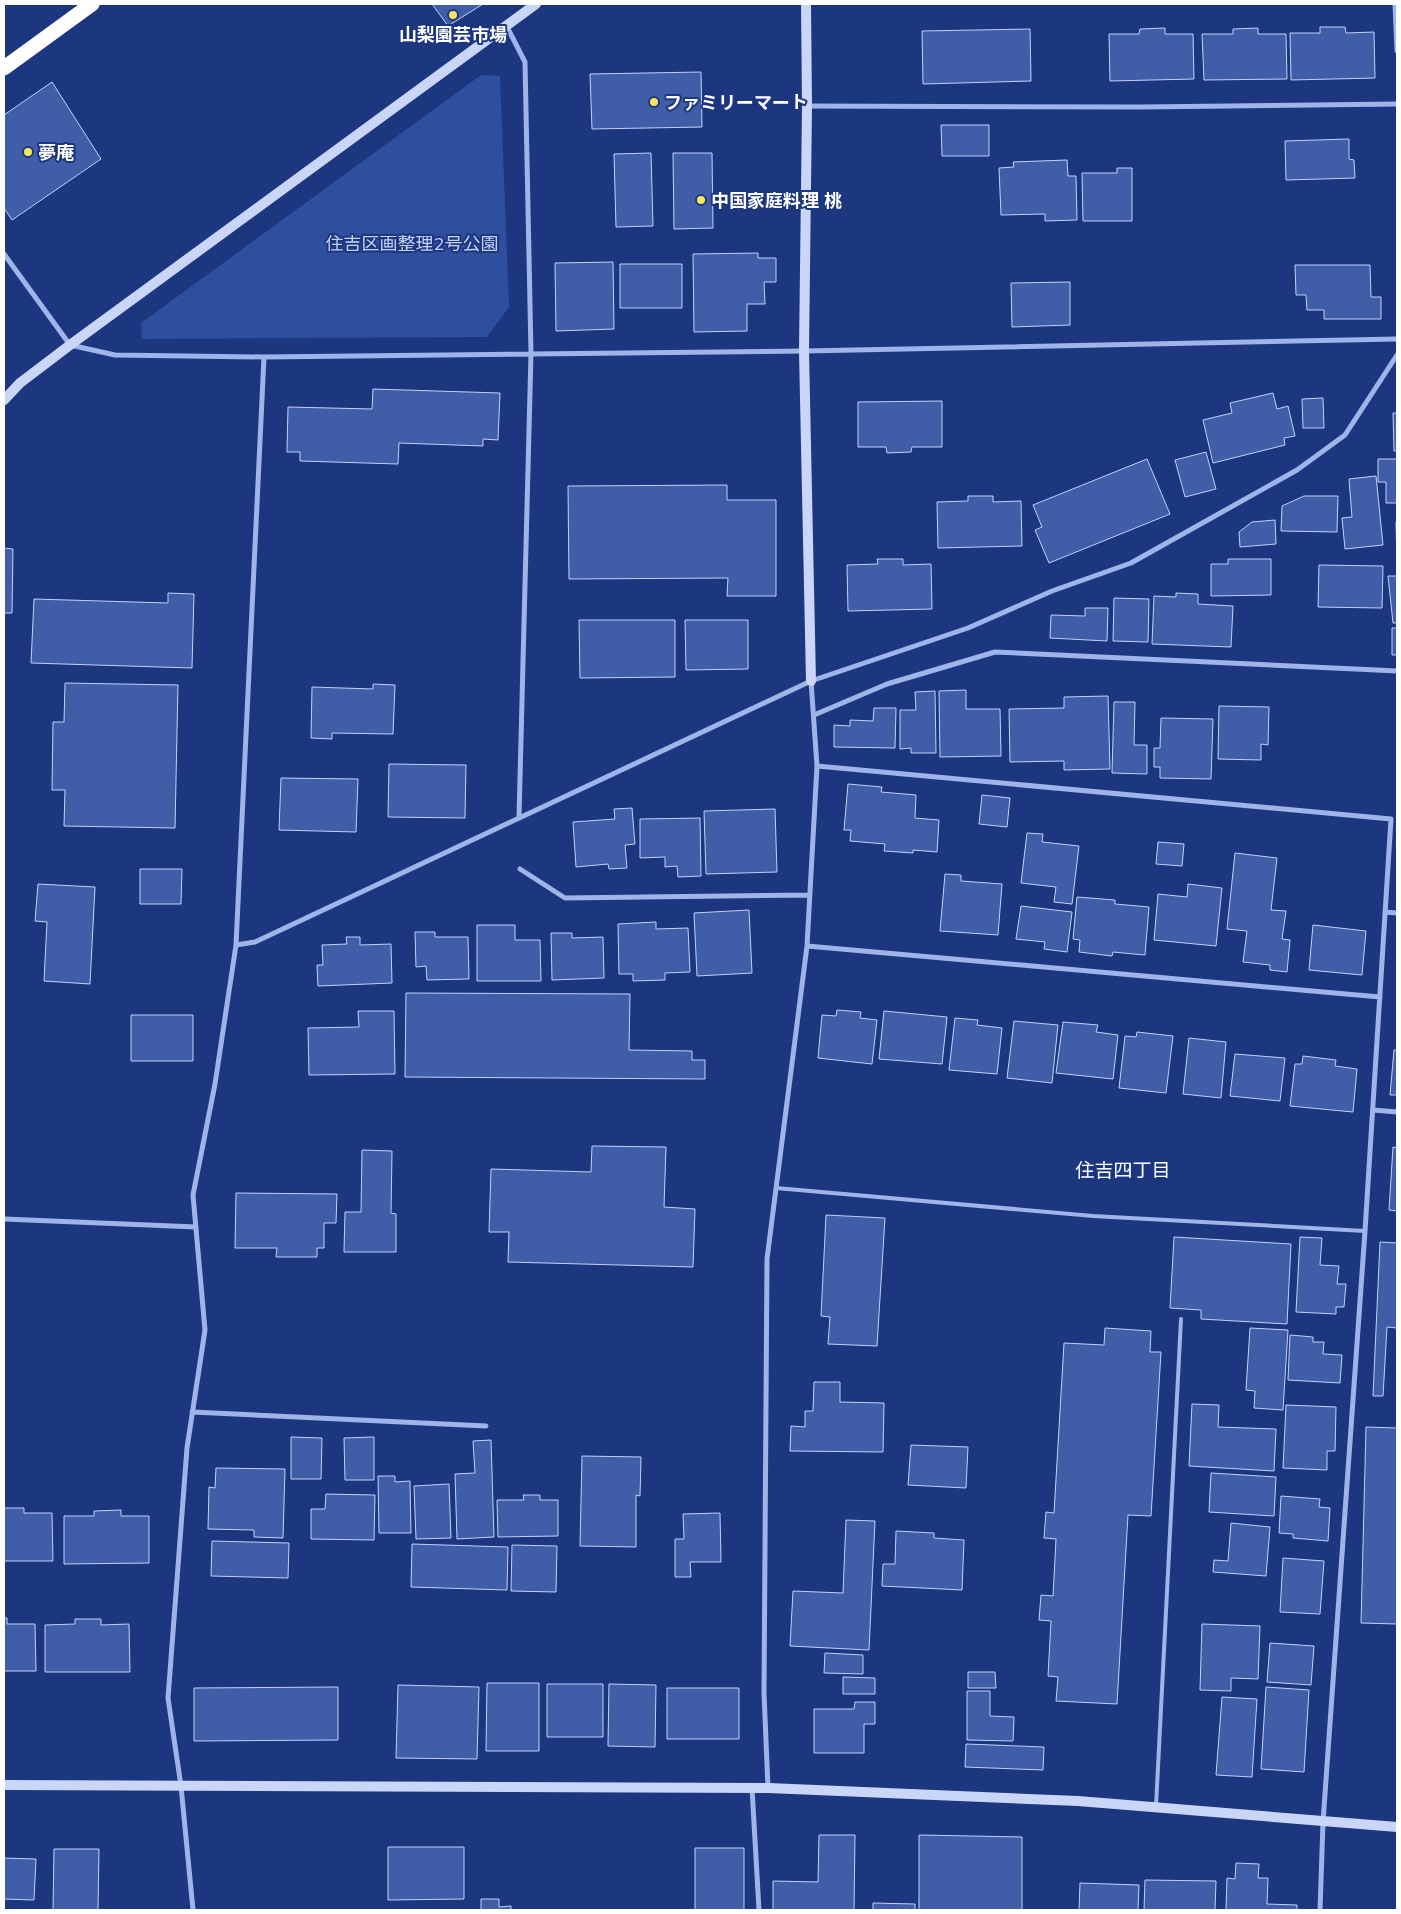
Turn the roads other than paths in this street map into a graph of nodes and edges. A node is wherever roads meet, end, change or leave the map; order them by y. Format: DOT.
graph roads {
  1 [pos="92,4"];
  2 [pos="536,4"];
  3 [pos="806,4"];
  4 [pos="1395,4"];
  5 [pos="506,25"];
  6 [pos="1397,51"];
  7 [pos="4,68"];
  8 [pos="1397,104"];
  9 [pos="807,106"];
  10 [pos="4,254"];
  11 [pos="1397,339"];
  12 [pos="70,345"];
  13 [pos="804,351"];
  14 [pos="531,353"];
  15 [pos="1397,356"];
  16 [pos="264,357"];
  17 [pos="4,400"];
  18 [pos="1397,670"];
  19 [pos="811,681"];
  20 [pos="814,715"];
  21 [pos="817,766"];
  22 [pos="519,817"];
  23 [pos="520,868"];
  24 [pos="810,895"];
  25 [pos="1385,912"];
  26 [pos="1397,913"];
  27 [pos="236,945"];
  28 [pos="807,946"];
  29 [pos="1380,997"];
  30 [pos="1372,1110"];
  31 [pos="1397,1112"];
  32 [pos="776,1188"];
  33 [pos="4,1219"];
  34 [pos="196,1228"];
  35 [pos="1365,1231"];
  36 [pos="1181,1319"];
  37 [pos="192,1412"];
  38 [pos="486,1426"];
  39 [pos="4,1785"];
  40 [pos="181,1786"];
  41 [pos="752,1788"];
  42 [pos="768,1788"];
  43 [pos="1156,1808"];
  44 [pos="1323,1822"];
  45 [pos="1397,1827"];
  46 [pos="193,1910"];
  47 [pos="759,1910"];
  48 [pos="1320,1910"];
  1 -- 7 [label="highway"];
  2 -- 5 [label="street"];
  3 -- 9 [label="street"];
  4 -- 6 [label="street"];
  5 -- 12 [label="street"];
  5 -- 14 [label="street"];
  8 -- 9 [label="street"];
  9 -- 13 [label="street"];
  10 -- 12 [label="street"];
  11 -- 13 [label="street"];
  12 -- 16 [label="street"];
  12 -- 17 [label="street"];
  13 -- 14 [label="street"];
  13 -- 19 [label="street"];
  14 -- 16 [label="street"];
  14 -- 22 [label="street"];
  15 -- 19 [label="street"];
  16 -- 27 [label="street"];
  18 -- 20 [label="street"];
  19 -- 20 [label="street"];
  19 -- 22 [label="street"];
  20 -- 21 [label="street"];
  21 -- 24 [label="street"];
  21 -- 25 [label="street"];
  22 -- 27 [label="street"];
  23 -- 24 [label="street"];
  24 -- 28 [label="street"];
  25 -- 26 [label="street"];
  25 -- 29 [label="street"];
  27 -- 34 [label="street"];
  28 -- 29 [label="street"];
  28 -- 32 [label="street"];
  29 -- 30 [label="street"];
  30 -- 31 [label="street"];
  30 -- 35 [label="street"];
  32 -- 35 [label="lane"];
  32 -- 42 [label="street"];
  33 -- 34 [label="street"];
  34 -- 37 [label="street"];
  35 -- 44 [label="street"];
  36 -- 43 [label="lane"];
  37 -- 38 [label="street"];
  37 -- 40 [label="street"];
  39 -- 40 [label="street"];
  40 -- 41 [label="street"];
  40 -- 46 [label="street"];
  41 -- 42 [label="street"];
  41 -- 47 [label="street"];
  42 -- 43 [label="street"];
  43 -- 44 [label="street"];
  44 -- 45 [label="street"];
  44 -- 48 [label="street"];
}
